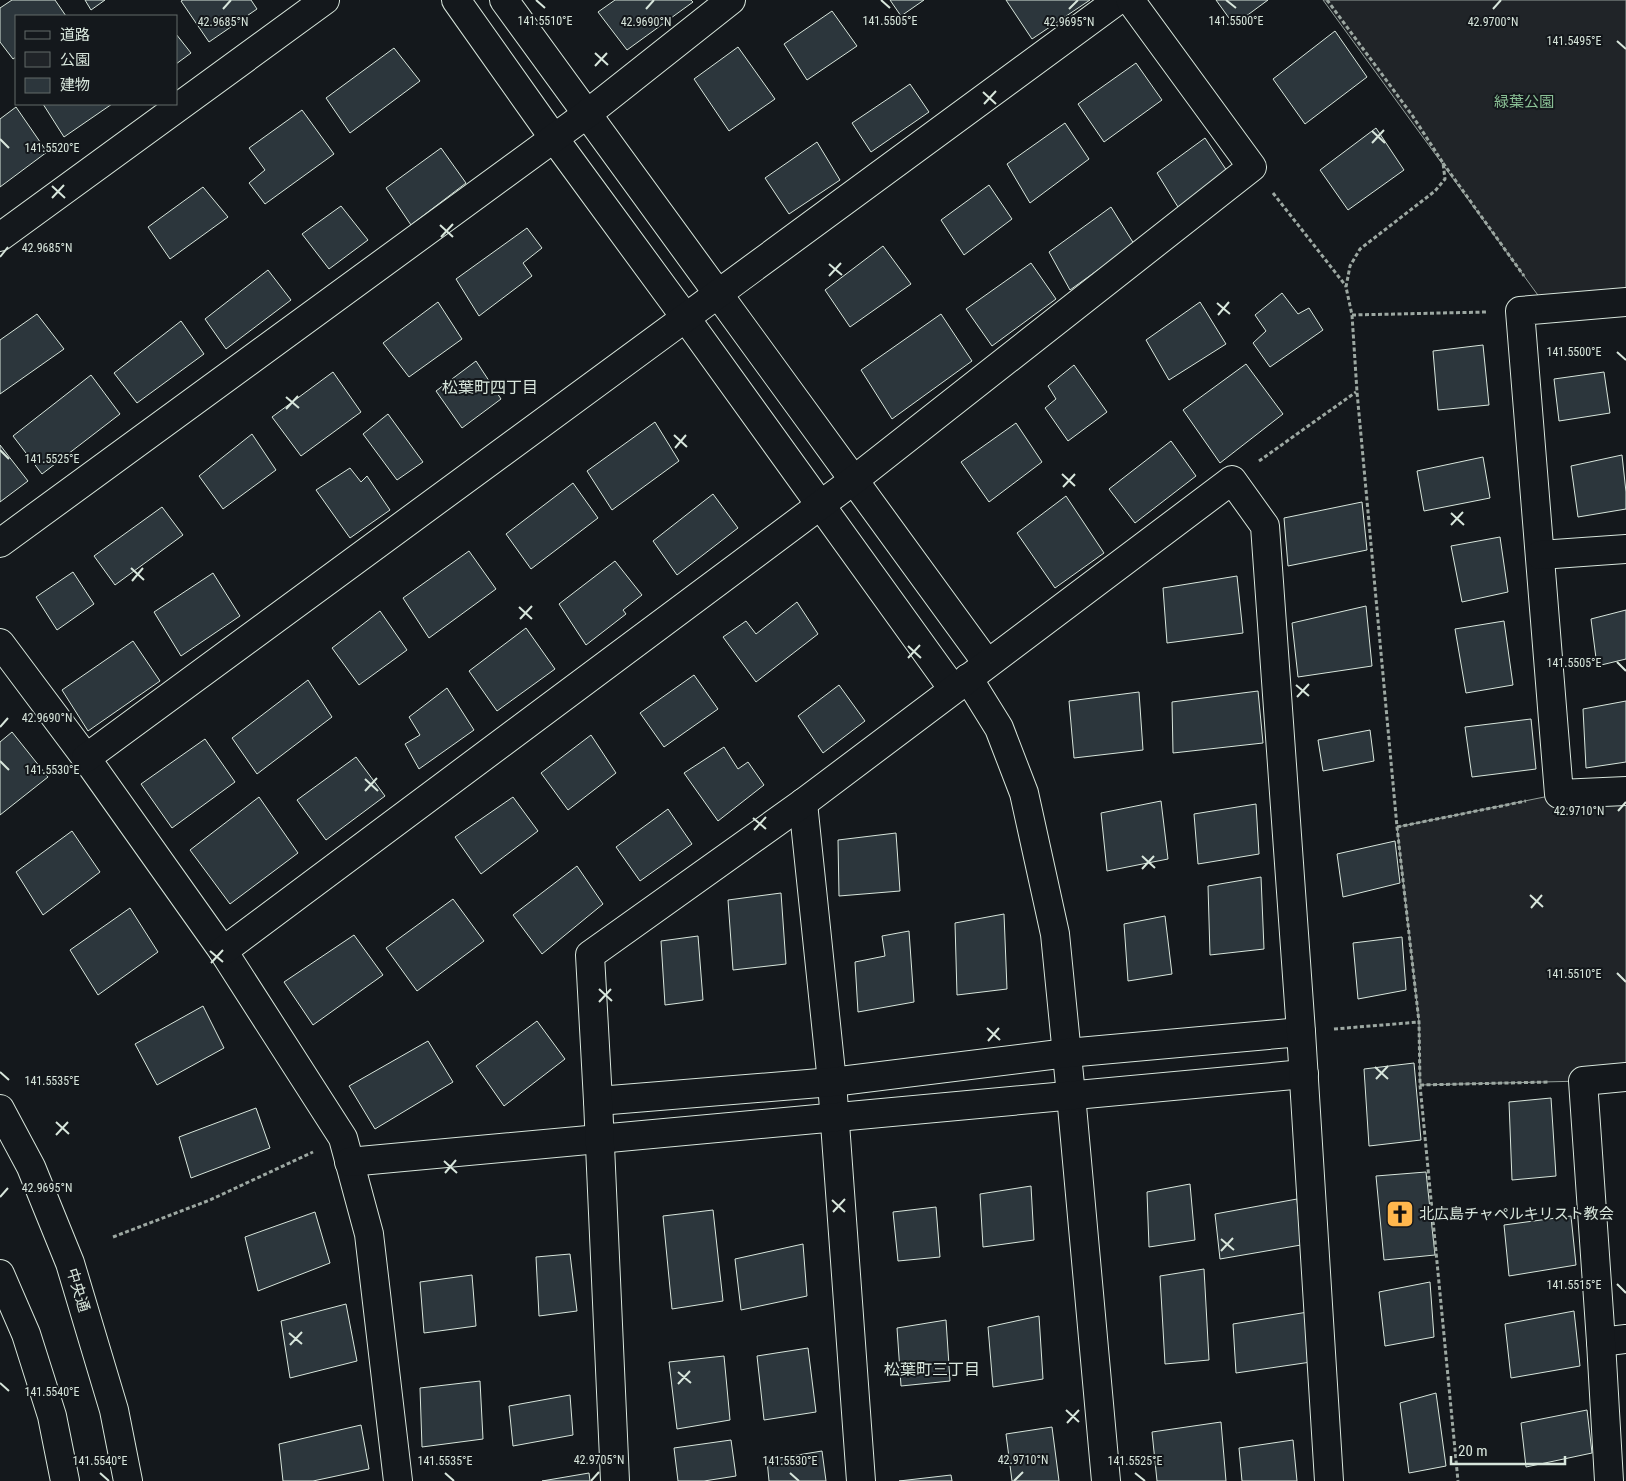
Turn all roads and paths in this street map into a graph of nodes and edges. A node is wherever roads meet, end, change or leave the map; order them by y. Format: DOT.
graph roads {
  1 [pos="456,0"];
  2 [pos="504,0"];
  3 [pos="732,0"];
  4 [pos="1118,0"];
  5 [pos="1130,0"];
  6 [pos="1327,0"];
  7 [pos="318,2"];
  8 [pos="587,114"];
  9 [pos="553,137"];
  10 [pos="1443,163"];
  11 [pos="1252,167"];
  12 [pos="0,238"];
  13 [pos="1346,287"];
  14 [pos="718,294"];
  15 [pos="1626,302"];
  16 [pos="1548,309"];
  17 [pos="1520,311"];
  18 [pos="1352,315"];
  19 [pos="685,317"];
  20 [pos="1357,392"];
  21 [pos="854,480"];
  22 [pos="1232,480"];
  23 [pos="821,505"];
  24 [pos="0,543"];
  25 [pos="1626,549"];
  26 [pos="1540,555"];
  27 [pos="0,643"];
  28 [pos="969,677"];
  29 [pos="86,758"];
  30 [pos="1626,791"];
  31 [pos="1559,794"];
  32 [pos="803,803"];
  33 [pos="1397,827"];
  34 [pos="223,951"];
  35 [pos="1418,1022"];
  36 [pos="1301,1032"];
  37 [pos="1067,1053"];
  38 [pos="1304,1074"];
  39 [pos="1626,1077"];
  40 [pos="1583,1081"];
  41 [pos="832,1082"];
  42 [pos="1420,1085"];
  43 [pos="1071,1095"];
  44 [pos="598,1101"];
  45 [pos="0,1109"];
  46 [pos="835,1117"];
  47 [pos="600,1138"];
  48 [pos="346,1150"];
  49 [pos="113,1237"];
  50 [pos="0,1274"];
  51 [pos="1613,1340"];
  52 [pos="65,1481"];
  53 [pos="128,1481"];
  54 [pos="398,1481"];
  55 [pos="615,1481"];
  56 [pos="861,1481"];
  57 [pos="1106,1481"];
  58 [pos="1329,1481"];
  59 [pos="1458,1481"];
  60 [pos="1608,1481"];
  1 -- 9 [label="street"];
  2 -- 8 [label="street"];
  3 -- 8 [label="street"];
  4 -- 14 [label="street"];
  5 -- 11 [label="street"];
  6 -- 10 [label="path"];
  7 -- 12 [label="street"];
  8 -- 9 [label="street"];
  8 -- 14 [label="street"];
  9 -- 19 [label="street"];
  9 -- 24 [label="street"];
  10 -- 13 [label="path"];
  10 -- 16 [label="path"];
  11 -- 13 [label="path"];
  11 -- 21 [label="street"];
  13 -- 18 [label="path"];
  14 -- 19 [label="street"];
  14 -- 21 [label="street"];
  15 -- 16 [label="street"];
  16 -- 17 [label="street"];
  17 -- 18 [label="path"];
  17 -- 26 [label="street"];
  18 -- 20 [label="path"];
  19 -- 23 [label="street"];
  19 -- 29 [label="street"];
  20 -- 22 [label="path"];
  20 -- 33 [label="path"];
  21 -- 23 [label="street"];
  21 -- 28 [label="street"];
  22 -- 28 [label="street"];
  22 -- 36 [label="street"];
  23 -- 28 [label="street"];
  23 -- 34 [label="street"];
  25 -- 26 [label="street"];
  26 -- 31 [label="street"];
  27 -- 29 [label="street"];
  28 -- 32 [label="street"];
  28 -- 37 [label="street"];
  29 -- 34 [label="street"];
  30 -- 31 [label="street"];
  31 -- 33 [label="path"];
  32 -- 41 [label="street"];
  32 -- 44 [label="street"];
  33 -- 35 [label="path"];
  34 -- 48 [label="street"];
  35 -- 36 [label="path"];
  35 -- 42 [label="path"];
  36 -- 37 [label="street"];
  36 -- 38 [label="street"];
  37 -- 41 [label="street"];
  37 -- 43 [label="street"];
  38 -- 43 [label="street"];
  38 -- 58 [label="street"];
  39 -- 40 [label="street"];
  40 -- 42 [label="path"];
  40 -- 51 [label="street"];
  41 -- 44 [label="street"];
  41 -- 46 [label="street"];
  42 -- 59 [label="path"];
  43 -- 46 [label="street"];
  43 -- 57 [label="street"];
  44 -- 47 [label="street"];
  45 -- 53 [label="street, 中央通"];
  46 -- 47 [label="street"];
  46 -- 56 [label="street"];
  47 -- 48 [label="street"];
  47 -- 55 [label="street"];
  48 -- 49 [label="path"];
  48 -- 54 [label="street"];
  50 -- 52 [label="street"];
  51 -- 60 [label="street"];
}
